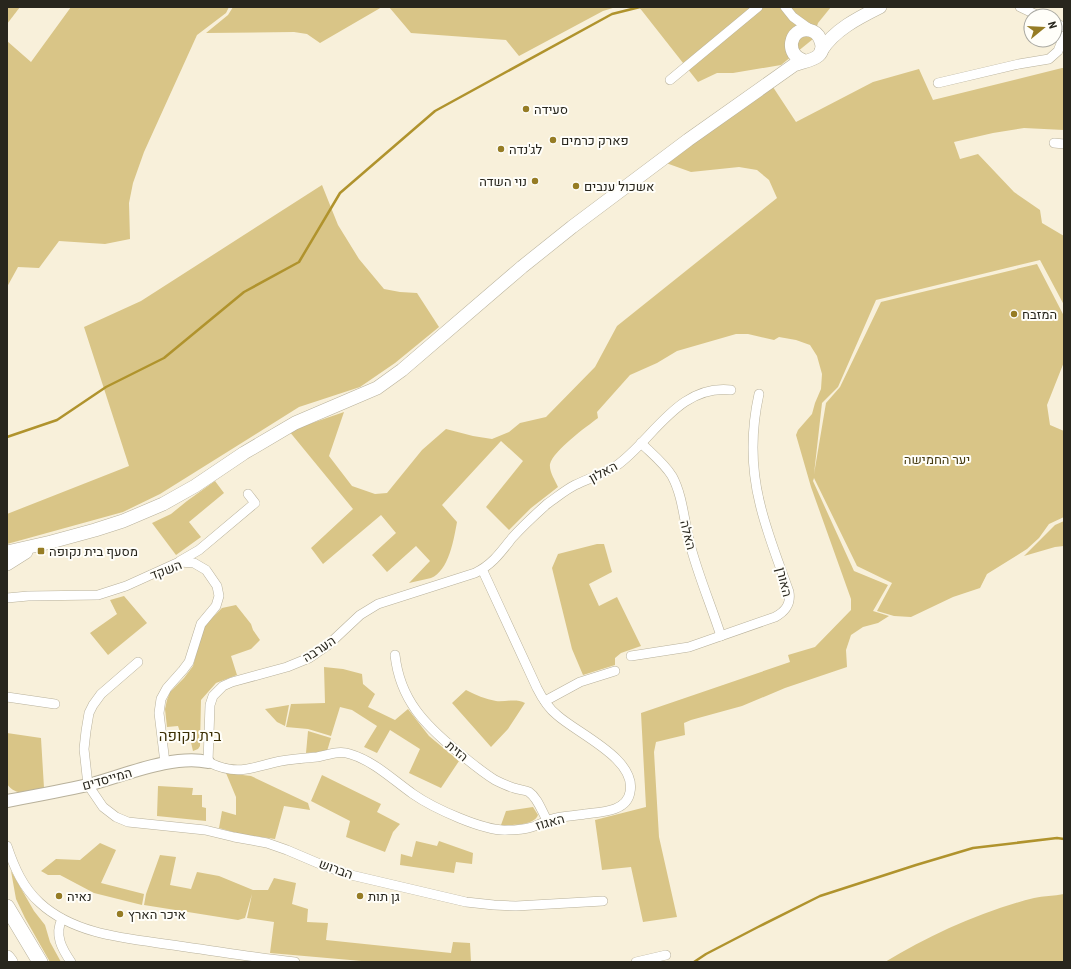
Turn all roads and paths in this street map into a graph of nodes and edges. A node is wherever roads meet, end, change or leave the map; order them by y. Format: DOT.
graph roads {
  1 [pos="758,7"];
  2 [pos="880,7"];
  3 [pos="788,11"];
  4 [pos="844,28"];
  5 [pos="813,32"];
  6 [pos="1064,36"];
  7 [pos="792,43"];
  8 [pos="821,51"];
  9 [pos="805,61"];
  10 [pos="670,80"];
  11 [pos="770,82"];
  12 [pos="938,83"];
  13 [pos="1054,143"];
  14 [pos="1064,144"];
  15 [pos="731,390"];
  16 [pos="759,394"];
  17 [pos="641,443"];
  18 [pos="248,494"];
  19 [pos="37,546"];
  20 [pos="7,552"];
  21 [pos="179,562"];
  22 [pos="7,564"];
  23 [pos="482,570"];
  24 [pos="7,598"];
  25 [pos="721,636"];
  26 [pos="395,655"];
  27 [pos="631,656"];
  28 [pos="138,662"];
  29 [pos="615,672"];
  30 [pos="7,697"];
  31 [pos="544,701"];
  32 [pos="54,704"];
  33 [pos="208,762"];
  34 [pos="165,763"];
  35 [pos="88,785"];
  36 [pos="7,801"];
  37 [pos="547,820"];
  38 [pos="7,846"];
  39 [pos="603,901"];
  40 [pos="7,907"];
  41 [pos="62,919"];
  42 [pos="7,928"];
  43 [pos="7,958"];
  44 [pos="663,958"];
  45 [pos="10,962"];
  46 [pos="33,962"];
  47 [pos="40,962"];
  48 [pos="71,962"];
  49 [pos="295,962"];
  50 [pos="636,962"];
  1 -- 10 [label="street"];
  2 -- 4 [label="main road"];
  3 -- 5 [label="street"];
  3 -- 7 [label="street"];
  4 -- 5 [label="main road"];
  4 -- 8 [label="main road"];
  5 -- 7 [label="main road"];
  5 -- 8 [label="main road"];
  6 -- 12 [label="street"];
  7 -- 9 [label="main road"];
  7 -- 11 [label="main road"];
  8 -- 9 [label="main road"];
  9 -- 11 [label="main road"];
  11 -- 19 [label="main road"];
  13 -- 14 [label="street"];
  15 -- 17 [label="street, האלון"];
  16 -- 25 [label="street, האורן"];
  17 -- 23 [label="street, האלון"];
  17 -- 25 [label="street, האלה"];
  18 -- 21 [label="street"];
  19 -- 20 [label="main road"];
  19 -- 22 [label="main road"];
  21 -- 24 [label="street, השקד"];
  21 -- 34 [label="street, השקד"];
  23 -- 31 [label="street, האגוז"];
  23 -- 33 [label="street, הערבה"];
  25 -- 27 [label="street, האורן"];
  26 -- 37 [label="street, הזית"];
  28 -- 35 [label="street"];
  29 -- 31 [label="street"];
  30 -- 32 [label="street"];
  31 -- 37 [label="street, האגוז"];
  33 -- 34 [label="street, המייסדים"];
  33 -- 37 [label="street, האגוז"];
  34 -- 35 [label="street, המייסדים"];
  35 -- 36 [label="street, המייסדים"];
  35 -- 39 [label="street, הברוש"];
  38 -- 41 [label="street"];
  40 -- 47 [label="highway"];
  41 -- 48 [label="street"];
  41 -- 49 [label="street"];
  42 -- 46 [label="highway"];
  43 -- 45 [label="highway"];
  44 -- 50 [label="street"];
}
